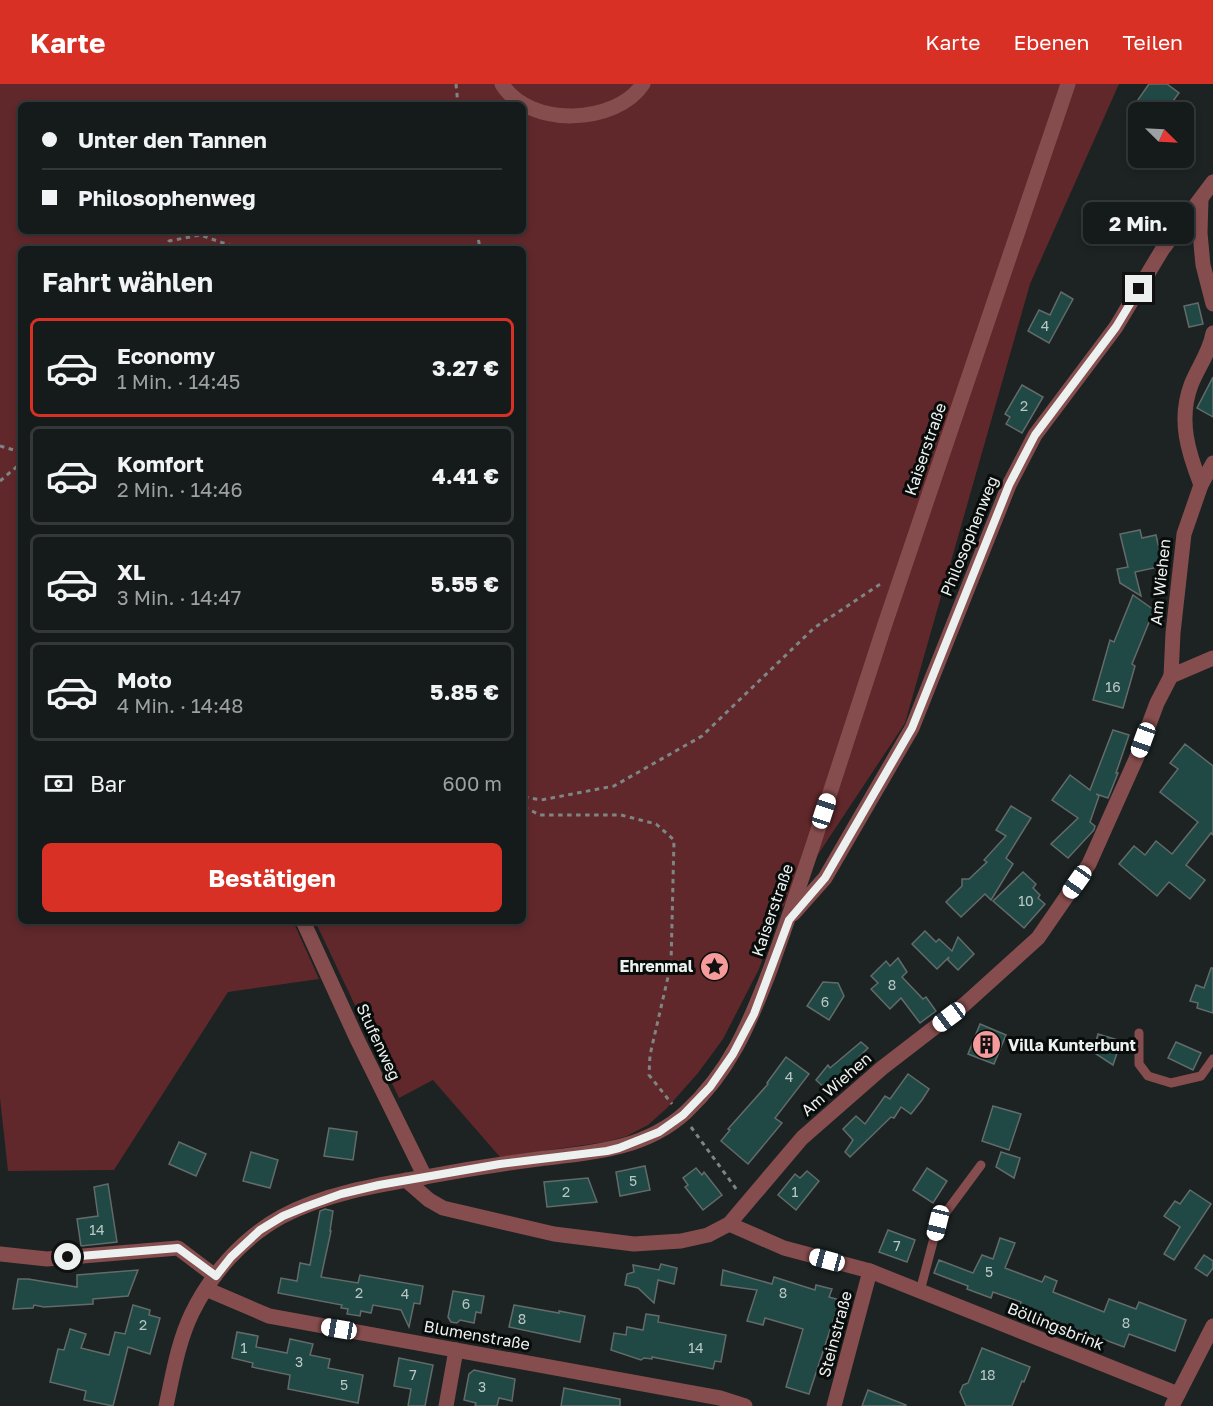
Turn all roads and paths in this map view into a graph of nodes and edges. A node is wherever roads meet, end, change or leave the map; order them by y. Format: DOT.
graph roads {
  1 [pos="456,84"];
  2 [pos="502,84"];
  3 [pos="643,84"];
  4 [pos="1068,84"];
  5 [pos="458,102"];
  6 [pos="522,102"];
  7 [pos="526,104"];
  8 [pos="1213,182"];
  9 [pos="1201,199"];
  10 [pos="166,246"];
  11 [pos="232,246"];
  12 [pos="1213,304"];
  13 [pos="1213,333"];
  14 [pos="0,446"];
  15 [pos="18,451"];
  16 [pos="1213,463"];
  17 [pos="18,466"];
  18 [pos="0,481"];
  19 [pos="1201,485"];
  20 [pos="902,573"];
  21 [pos="1213,658"];
  22 [pos="1172,676"];
  23 [pos="526,796"];
  24 [pos="526,808"];
  25 [pos="789,920"];
  26 [pos="304,924"];
  27 [pos="1139,1034"];
  28 [pos="1213,1059"];
  29 [pos="683,1115"];
  30 [pos="981,1165"];
  31 [pos="425,1177"];
  32 [pos="406,1180"];
  33 [pos="747,1203"];
  34 [pos="729,1224"];
  35 [pos="0,1254"];
  36 [pos="870,1271"];
  37 [pos="216,1276"];
  38 [pos="206,1289"];
  39 [pos="920,1291"];
  40 [pos="1213,1326"];
  41 [pos="456,1350"];
  42 [pos="1175,1400"];
  43 [pos="166,1406"];
  44 [pos="446,1406"];
  45 [pos="745,1406"];
  46 [pos="834,1406"];
  1 -- 5 [label="path"];
  2 -- 6 [label="street"];
  3 -- 7 [label="street"];
  4 -- 20 [label="street, Kaiserstraße"];
  8 -- 9 [label="street, Philosophenweg"];
  9 -- 12 [label="street"];
  9 -- 25 [label="street, Philosophenweg"];
  10 -- 11 [label="path"];
  13 -- 19 [label="street"];
  14 -- 15 [label="path"];
  16 -- 19 [label="street, Am Wiehen"];
  17 -- 18 [label="path"];
  19 -- 22 [label="street, Am Wiehen"];
  20 -- 23 [label="path"];
  20 -- 25 [label="street, Kaiserstraße"];
  21 -- 22 [label="street"];
  22 -- 33 [label="street, Am Wiehen"];
  24 -- 29 [label="path"];
  25 -- 29 [label="street, Kaiserstraße"];
  26 -- 31 [label="street, Stufenweg"];
  27 -- 28 [label="lane"];
  29 -- 31 [label="street, Kaiserstraße"];
  29 -- 33 [label="path"];
  30 -- 39 [label="lane"];
  31 -- 32 [label="street, Kaiserstraße"];
  32 -- 34 [label="street, Am Wiehen"];
  32 -- 37 [label="street, Kaiserstraße"];
  33 -- 34 [label="street, Am Wiehen"];
  34 -- 36 [label="street, Böllingsbrink"];
  35 -- 37 [label="street"];
  36 -- 39 [label="street, Böllingsbrink"];
  36 -- 46 [label="street, Steinstraße"];
  37 -- 38 [label="street, Kaiserstraße"];
  38 -- 41 [label="street, Blumenstraße"];
  38 -- 43 [label="street, Kaiserstraße"];
  39 -- 42 [label="street, Böllingsbrink"];
  40 -- 42 [label="street"];
  41 -- 44 [label="street"];
  41 -- 45 [label="street, Blumenstraße"];
}
